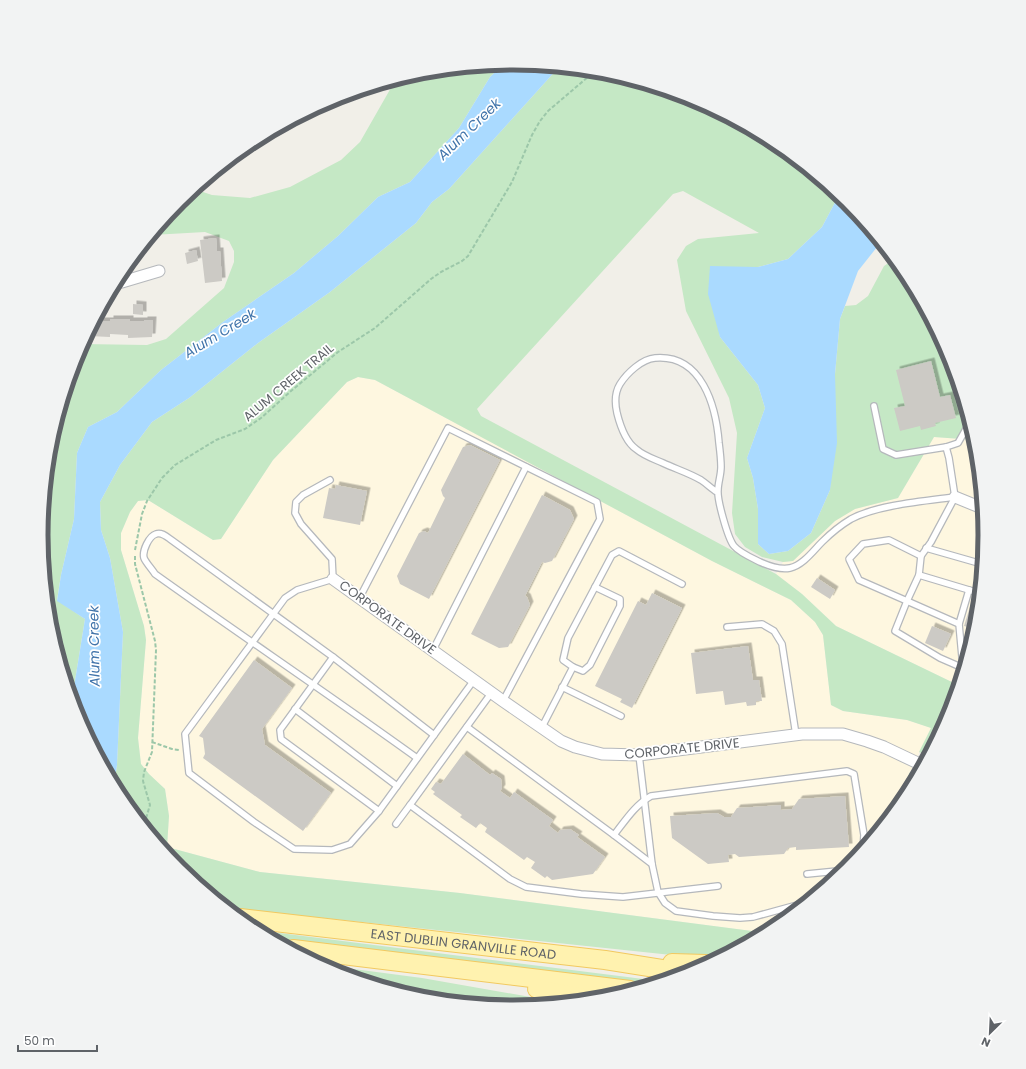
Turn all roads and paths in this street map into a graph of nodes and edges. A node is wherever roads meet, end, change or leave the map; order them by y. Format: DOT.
graph roads {
  1 [pos="590,76"];
  2 [pos="159,271"];
  3 [pos="122,282"];
  4 [pos="874,406"];
  5 [pos="966,430"];
  6 [pos="946,448"];
  7 [pos="526,467"];
  8 [pos="330,480"];
  9 [pos="717,492"];
  10 [pos="955,496"];
  11 [pos="977,506"];
  12 [pos="926,548"];
  13 [pos="920,556"];
  14 [pos="977,563"];
  15 [pos="919,575"];
  16 [pos="333,579"];
  17 [pos="682,584"];
  18 [pos="595,586"];
  19 [pos="969,590"];
  20 [pos="974,592"];
  21 [pos="360,597"];
  22 [pos="907,602"];
  23 [pos="274,614"];
  24 [pos="959,624"];
  25 [pos="727,627"];
  26 [pos="253,643"];
  27 [pos="433,650"];
  28 [pos="962,655"];
  29 [pos="333,657"];
  30 [pos="959,666"];
  31 [pos="573,667"];
  32 [pos="474,680"];
  33 [pos="313,683"];
  34 [pos="562,687"];
  35 [pos="492,692"];
  36 [pos="504,701"];
  37 [pos="295,709"];
  38 [pos="621,716"];
  39 [pos="466,727"];
  40 [pos="542,727"];
  41 [pos="434,734"];
  42 [pos="796,735"];
  43 [pos="152,742"];
  44 [pos="187,752"];
  45 [pos="639,755"];
  46 [pos="417,758"];
  47 [pos="919,762"];
  48 [pos="397,786"];
  49 [pos="644,800"];
  50 [pos="410,805"];
  51 [pos="379,812"];
  52 [pos="146,820"];
  53 [pos="396,824"];
  54 [pos="614,835"];
  55 [pos="864,840"];
  56 [pos="652,864"];
  57 [pos="833,871"];
  58 [pos="807,874"];
  59 [pos="718,886"];
  60 [pos="658,892"];
  61 [pos="791,907"];
  62 [pos="253,919"];
  63 [pos="304,950"];
  64 [pos="385,960"];
  65 [pos="605,960"];
  66 [pos="692,963"];
  67 [pos="673,971"];
  68 [pos="615,988"];
  69 [pos="574,996"];
  1 -- 43 [label="path, ALUM CREEK TRAIL"];
  2 -- 3 [label="street"];
  4 -- 6 [label="lane"];
  5 -- 6 [label="lane"];
  6 -- 10 [label="lane"];
  7 -- 21 [label="lane"];
  7 -- 27 [label="lane"];
  7 -- 36 [label="lane"];
  8 -- 16 [label="lane"];
  9 -- 9 [label="lane"];
  9 -- 10 [label="lane"];
  10 -- 11 [label="street"];
  10 -- 12 [label="lane"];
  12 -- 13 [label="lane"];
  12 -- 14 [label="lane"];
  13 -- 15 [label="lane"];
  13 -- 22 [label="lane"];
  15 -- 19 [label="lane"];
  15 -- 22 [label="lane"];
  16 -- 21 [label="street, CORPORATE DRIVE"];
  16 -- 23 [label="lane"];
  17 -- 18 [label="lane"];
  18 -- 31 [label="lane"];
  18 -- 31 [label="lane"];
  19 -- 20 [label="lane"];
  19 -- 24 [label="lane"];
  21 -- 27 [label="street, CORPORATE DRIVE"];
  22 -- 24 [label="lane"];
  22 -- 30 [label="lane"];
  23 -- 26 [label="lane"];
  23 -- 26 [label="lane"];
  23 -- 29 [label="lane"];
  24 -- 28 [label="lane"];
  25 -- 42 [label="lane"];
  26 -- 33 [label="lane"];
  26 -- 44 [label="lane"];
  27 -- 32 [label="street, CORPORATE DRIVE"];
  29 -- 33 [label="lane"];
  29 -- 41 [label="lane"];
  31 -- 34 [label="lane"];
  32 -- 35 [label="street, CORPORATE DRIVE"];
  32 -- 41 [label="lane"];
  33 -- 37 [label="lane"];
  33 -- 46 [label="lane"];
  34 -- 38 [label="lane"];
  34 -- 40 [label="lane"];
  35 -- 36 [label="street, CORPORATE DRIVE"];
  35 -- 39 [label="lane"];
  36 -- 40 [label="street, CORPORATE DRIVE"];
  37 -- 48 [label="lane"];
  37 -- 51 [label="lane"];
  39 -- 50 [label="lane"];
  39 -- 54 [label="lane"];
  40 -- 45 [label="street, CORPORATE DRIVE"];
  41 -- 46 [label="lane"];
  42 -- 45 [label="street, CORPORATE DRIVE"];
  42 -- 47 [label="street, CORPORATE DRIVE"];
  43 -- 44 [label="path"];
  43 -- 52 [label="path, ALUM CREEK TRAIL"];
  44 -- 51 [label="lane"];
  45 -- 49 [label="lane"];
  46 -- 48 [label="lane"];
  48 -- 51 [label="lane"];
  49 -- 54 [label="lane"];
  49 -- 55 [label="lane"];
  49 -- 56 [label="lane"];
  50 -- 53 [label="lane"];
  50 -- 60 [label="lane"];
  54 -- 56 [label="lane"];
  56 -- 60 [label="lane"];
  57 -- 58 [label="lane"];
  59 -- 60 [label="lane"];
  60 -- 61 [label="lane"];
  62 -- 65 [label="main road, EAST DUBLIN GRANVILLE ROAD"];
  63 -- 64 [label="main road, EAST DUBLIN GRANVILLE ROAD"];
  64 -- 68 [label="main road, EAST DUBLIN GRANVILLE ROAD"];
  64 -- 69 [label="main road"];
  65 -- 66 [label="main road"];
  65 -- 67 [label="main road, EAST DUBLIN GRANVILLE ROAD"];
}
